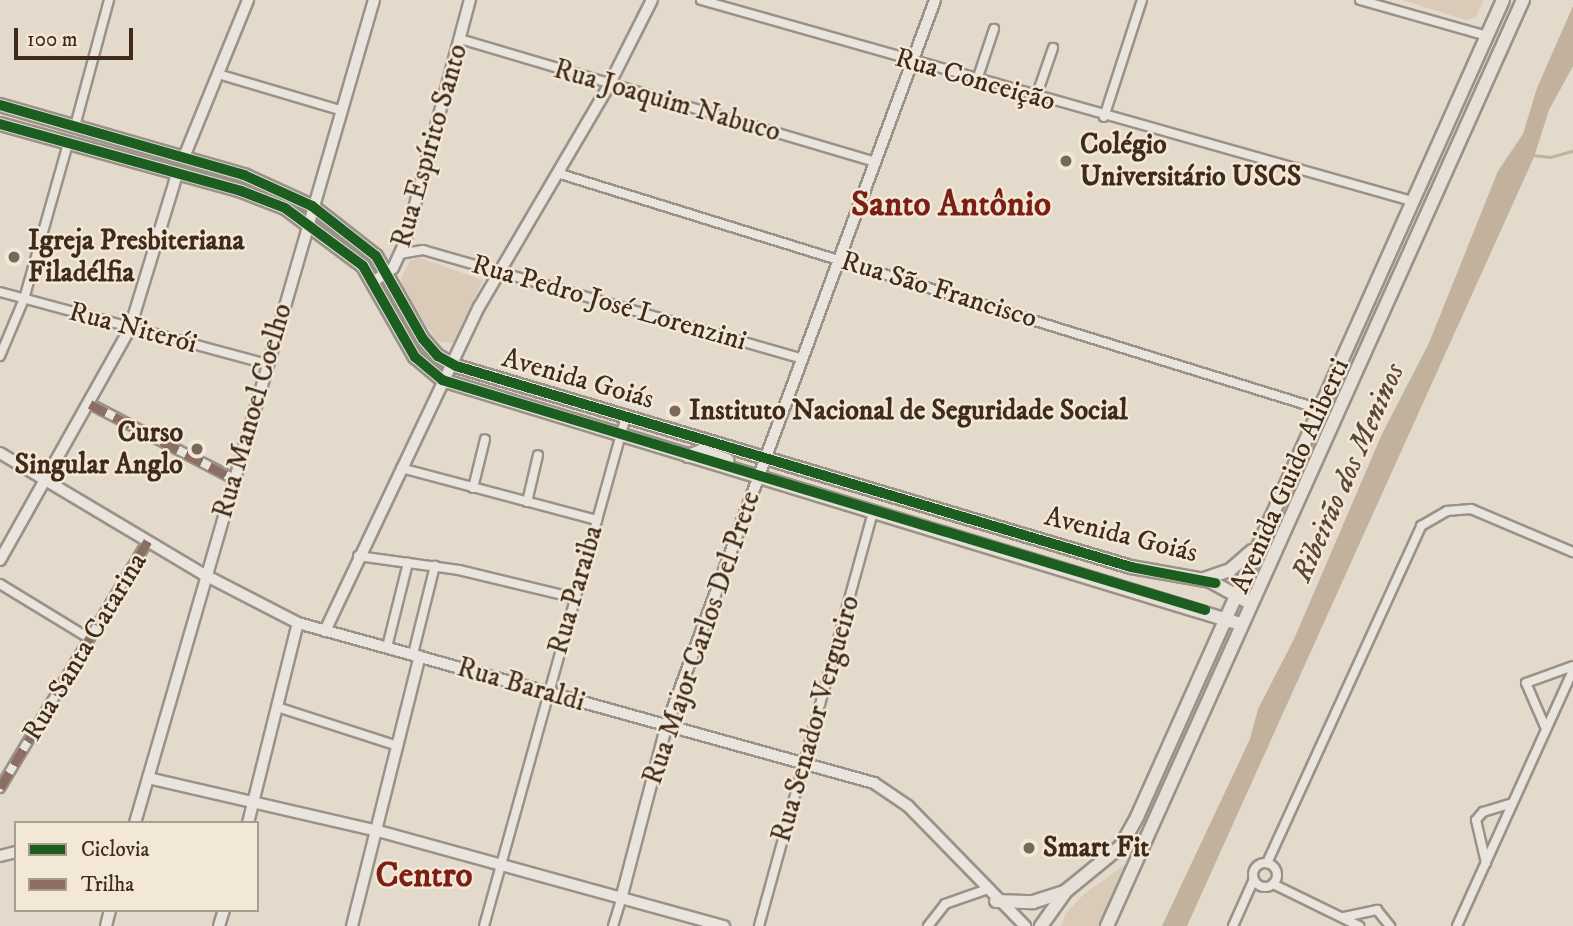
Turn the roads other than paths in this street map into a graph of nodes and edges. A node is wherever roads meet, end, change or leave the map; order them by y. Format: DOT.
graph roads {
  1 [pos="109,0"];
  2 [pos="248,0"];
  3 [pos="373,0"];
  4 [pos="470,0"];
  5 [pos="652,0"];
  6 [pos="701,0"];
  7 [pos="935,0"];
  8 [pos="1142,0"];
  9 [pos="1360,0"];
  10 [pos="1503,0"];
  11 [pos="1523,0"];
  12 [pos="994,29"];
  13 [pos="1487,36"];
  14 [pos="460,39"];
  15 [pos="1052,48"];
  16 [pos="912,63"];
  17 [pos="218,74"];
  18 [pos="977,80"];
  19 [pos="609,85"];
  20 [pos="1036,97"];
  21 [pos="0,105"];
  22 [pos="343,111"];
  23 [pos="1104,117"];
  24 [pos="0,124"];
  25 [pos="75,126"];
  26 [pos="68,144"];
  27 [pos="184,157"];
  28 [pos="874,162"];
  29 [pos="557,173"];
  30 [pos="177,174"];
  31 [pos="1412,201"];
  32 [pos="312,206"];
  33 [pos="309,224"];
  34 [pos="407,236"];
  35 [pos="414,248"];
  36 [pos="400,254"];
  37 [pos="838,260"];
  38 [pos="499,270"];
  39 [pos="387,273"];
  40 [pos="373,282"];
  41 [pos="0,292"];
  42 [pos="24,299"];
  43 [pos="130,328"];
  44 [pos="0,356"];
  45 [pos="803,359"];
  46 [pos="451,364"];
  47 [pos="266,365"];
  48 [pos="442,380"];
  49 [pos="90,404"];
  50 [pos="1320,409"];
  51 [pos="626,416"];
  52 [pos="621,436"];
  53 [pos="1325,436"];
  54 [pos="485,439"];
  55 [pos="0,453"];
  56 [pos="538,455"];
  57 [pos="765,458"];
  58 [pos="401,468"];
  59 [pos="759,474"];
  60 [pos="234,479"];
  61 [pos="46,480"];
  62 [pos="473,488"];
  63 [pos="527,502"];
  64 [pos="873,512"];
  65 [pos="597,520"];
  66 [pos="1261,540"];
  67 [pos="148,541"];
  68 [pos="1573,552"];
  69 [pos="358,556"];
  70 [pos="0,560"];
  71 [pos="408,563"];
  72 [pos="435,566"];
  73 [pos="205,575"];
  74 [pos="1204,579"];
  75 [pos="0,584"];
  76 [pos="1237,594"];
  77 [pos="575,598"];
  78 [pos="1250,603"];
  79 [pos="1226,618"];
  80 [pos="299,623"];
  81 [pos="1240,624"];
  82 [pos="325,631"];
  83 [pos="90,639"];
  84 [pos="387,647"];
  85 [pos="417,655"];
  86 [pos="1573,668"];
  87 [pos="546,692"];
  88 [pos="277,707"];
  89 [pos="666,727"];
  90 [pos="1546,729"];
  91 [pos="398,746"];
  92 [pos="803,764"];
  93 [pos="148,778"];
  94 [pos="0,788"];
  95 [pos="254,802"];
  96 [pos="1512,803"];
  97 [pos="136,821"];
  98 [pos="249,821"];
  99 [pos="378,831"];
  100 [pos="1266,863"];
  101 [pos="1486,863"];
  102 [pos="501,864"];
  103 [pos="1254,879"];
  104 [pos="1273,884"];
  105 [pos="985,890"];
  106 [pos="1066,891"];
  107 [pos="621,899"];
  108 [pos="996,901"];
  109 [pos="1341,917"];
  110 [pos="352,926"];
  111 [pos="484,926"];
  112 [pos="613,926"];
  113 [pos="724,926"];
  114 [pos="759,926"];
  115 [pos="928,926"];
  116 [pos="1025,926"];
  117 [pos="1041,926"];
  118 [pos="1107,926"];
  119 [pos="1233,926"];
  120 [pos="1359,926"];
  121 [pos="1390,926"];
  122 [pos="1457,926"];
  1 -- 25 [label="street"];
  2 -- 17 [label="street"];
  3 -- 22 [label="street, Rua Manoel Coelho"];
  4 -- 14 [label="street, Rua Espírito Santo"];
  5 -- 19 [label="street"];
  6 -- 16 [label="street, Rua Conceição"];
  7 -- 16 [label="street, Rua Major Carlos Del Prete"];
  8 -- 23 [label="street"];
  9 -- 13 [label="street"];
  10 -- 13 [label="main road, Avenida Guido Aliberti"];
  11 -- 53 [label="main road, Avenida Guido Aliberti"];
  12 -- 18 [label="street"];
  13 -- 31 [label="main road, Avenida Guido Aliberti"];
  14 -- 19 [label="street, Rua Joaquim Nabuco"];
  14 -- 34 [label="street, Rua Espírito Santo"];
  15 -- 20 [label="street"];
  16 -- 18 [label="street, Rua Conceição"];
  16 -- 28 [label="street, Rua Major Carlos Del Prete"];
  17 -- 22 [label="street"];
  17 -- 27 [label="street"];
  18 -- 20 [label="street, Rua Conceição"];
  19 -- 28 [label="street, Rua Joaquim Nabuco"];
  19 -- 29 [label="street"];
  20 -- 23 [label="street, Rua Conceição"];
  21 -- 25 [label="main road, Avenida Goiás"];
  22 -- 32 [label="street, Rua Manoel Coelho"];
  23 -- 31 [label="street, Rua Conceição"];
  24 -- 26 [label="main road, Avenida Goiás"];
  25 -- 27 [label="main road, Avenida Goiás"];
  26 -- 30 [label="main road, Avenida Goiás"];
  26 -- 42 [label="street"];
  27 -- 32 [label="main road, Avenida Goiás"];
  28 -- 37 [label="street, Rua Major Carlos Del Prete"];
  29 -- 37 [label="street, Rua São Francisco"];
  29 -- 38 [label="street"];
  30 -- 33 [label="main road, Avenida Goiás"];
  30 -- 43 [label="street"];
  31 -- 50 [label="main road, Avenida Guido Aliberti"];
  32 -- 33 [label="street, Rua Manoel Coelho"];
  32 -- 39 [label="main road, Avenida Goiás"];
  33 -- 40 [label="main road, Avenida Goiás"];
  33 -- 47 [label="street, Rua Manoel Coelho"];
  34 -- 35 [label="street"];
  34 -- 36 [label="street, Rua Espírito Santo"];
  35 -- 36 [label="street"];
  35 -- 38 [label="street, Rua Pedro José Lorenzini"];
  36 -- 39 [label="street, Rua Espírito Santo"];
  37 -- 45 [label="street, Rua Major Carlos Del Prete"];
  37 -- 50 [label="street, Rua São Francisco"];
  38 -- 45 [label="street, Rua Pedro José Lorenzini"];
  38 -- 46 [label="street"];
  39 -- 40 [label="street, Rua Espírito Santo"];
  39 -- 46 [label="main road, Avenida Goiás"];
  40 -- 48 [label="main road, Avenida Goiás"];
  41 -- 42 [label="street, Rua Niterói"];
  42 -- 43 [label="street, Rua Niterói"];
  42 -- 44 [label="street"];
  43 -- 47 [label="street, Rua Niterói"];
  43 -- 49 [label="street"];
  45 -- 57 [label="street, Rua Major Carlos Del Prete"];
  46 -- 48 [label="street"];
  46 -- 51 [label="main road, Avenida Goiás"];
  47 -- 60 [label="street, Rua Manoel Coelho"];
  48 -- 52 [label="main road, Avenida Goiás"];
  48 -- 58 [label="street"];
  49 -- 60 [label="street"];
  49 -- 61 [label="street"];
  50 -- 53 [label="main road"];
  50 -- 66 [label="main road, Avenida Guido Aliberti"];
  51 -- 52 [label="street, Rua Paraiba"];
  51 -- 57 [label="main road, Avenida Goiás"];
  52 -- 59 [label="main road, Avenida Goiás"];
  52 -- 65 [label="street, Rua Paraiba"];
  53 -- 78 [label="main road, Avenida Guido Aliberti"];
  54 -- 62 [label="street"];
  55 -- 61 [label="street, Rua Baraldi"];
  56 -- 63 [label="street"];
  57 -- 59 [label="street, Rua Major Carlos Del Prete"];
  57 -- 74 [label="main road, Avenida Goiás"];
  58 -- 62 [label="street"];
  58 -- 69 [label="street"];
  59 -- 64 [label="main road, Avenida Goiás"];
  59 -- 89 [label="street, Rua Major Carlos Del Prete"];
  60 -- 73 [label="street, Rua Manoel Coelho"];
  61 -- 67 [label="street, Rua Baraldi"];
  61 -- 70 [label="street"];
  62 -- 63 [label="street"];
  63 -- 65 [label="street"];
  64 -- 79 [label="main road, Avenida Goiás"];
  64 -- 92 [label="street, Rua Senador Vergueiro"];
  65 -- 77 [label="street, Rua Paraiba"];
  66 -- 74 [label="main road"];
  66 -- 76 [label="main road, Avenida Guido Aliberti"];
  67 -- 73 [label="street, Rua Baraldi"];
  67 -- 83 [label="street, Rua Santa Catarina"];
  68 -- 100 [label="street"];
  69 -- 71 [label="street"];
  69 -- 82 [label="street"];
  71 -- 72 [label="street"];
  71 -- 84 [label="street"];
  72 -- 77 [label="street"];
  72 -- 85 [label="street"];
  73 -- 80 [label="street, Rua Baraldi"];
  73 -- 93 [label="street, Rua Manoel Coelho"];
  74 -- 76 [label="main road, Avenida Goiás"];
  75 -- 83 [label="street"];
  76 -- 78 [label="main road, Avenida Goiás"];
  76 -- 79 [label="main road, Avenida Guido Aliberti"];
  77 -- 87 [label="street, Rua Paraiba"];
  78 -- 81 [label="main road, Avenida Guido Aliberti"];
  79 -- 81 [label="main road, Avenida Goiás"];
  79 -- 106 [label="main road, Avenida Guido Aliberti"];
  80 -- 82 [label="street, Rua Baraldi"];
  80 -- 88 [label="street"];
  81 -- 118 [label="main road, Avenida Guido Aliberti"];
  82 -- 84 [label="street, Rua Baraldi"];
  83 -- 94 [label="street, Rua Santa Catarina"];
  84 -- 85 [label="street, Rua Baraldi"];
  85 -- 87 [label="street, Rua Baraldi"];
  85 -- 91 [label="street"];
  86 -- 90 [label="street"];
  86 -- 90 [label="street"];
  87 -- 89 [label="street, Rua Baraldi"];
  87 -- 102 [label="street, Rua Paraiba"];
  88 -- 91 [label="street"];
  88 -- 95 [label="street"];
  89 -- 92 [label="street, Rua Baraldi"];
  89 -- 107 [label="street, Rua Major Carlos Del Prete"];
  90 -- 96 [label="street"];
  91 -- 99 [label="street"];
  92 -- 105 [label="street, Rua Baraldi"];
  92 -- 114 [label="street, Rua Senador Vergueiro"];
  93 -- 95 [label="street"];
  93 -- 97 [label="street, Rua Manoel Coelho"];
  95 -- 98 [label="street"];
  95 -- 99 [label="street"];
  96 -- 101 [label="street"];
  96 -- 101 [label="street"];
  99 -- 102 [label="street"];
  99 -- 110 [label="street"];
  100 -- 103 [label="street"];
  100 -- 104 [label="street"];
  101 -- 122 [label="street"];
  102 -- 107 [label="street"];
  102 -- 111 [label="street, Rua Paraiba"];
  103 -- 104 [label="street"];
  103 -- 119 [label="street"];
  104 -- 109 [label="street"];
  105 -- 108 [label="street, Rua Baraldi"];
  105 -- 115 [label="street"];
  106 -- 108 [label="main road"];
  106 -- 117 [label="main road, Avenida Guido Aliberti"];
  107 -- 112 [label="street, Rua Major Carlos Del Prete"];
  107 -- 113 [label="street"];
  108 -- 116 [label="street, Rua Baraldi"];
  109 -- 120 [label="street"];
  109 -- 121 [label="street"];
}
